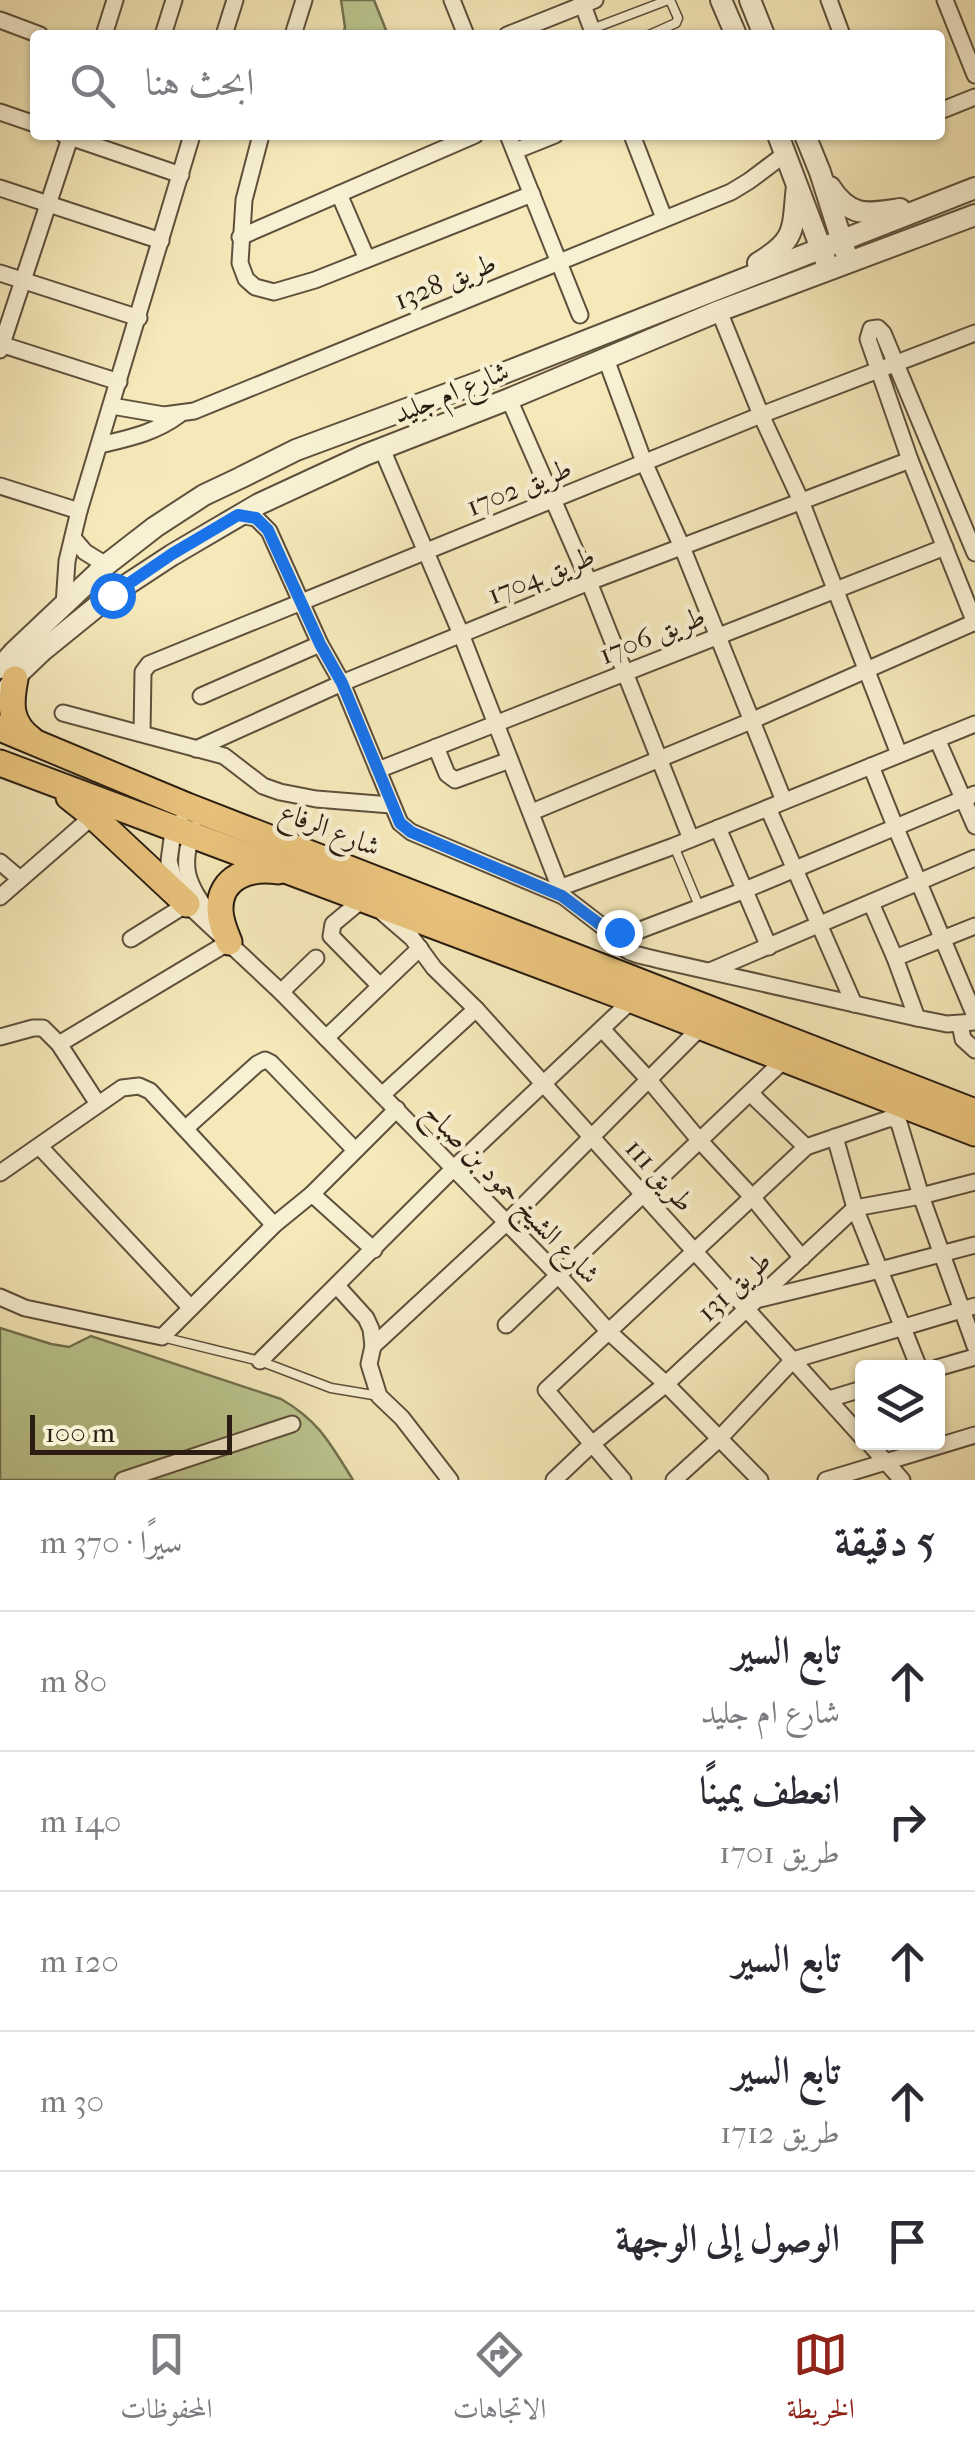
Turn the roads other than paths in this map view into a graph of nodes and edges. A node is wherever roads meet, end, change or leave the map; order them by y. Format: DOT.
graph roads {
  1 [pos="116,0"];
  2 [pos="174,0"];
  3 [pos="235,0"];
  4 [pos="304,0"];
  5 [pos="452,0"];
  6 [pos="669,0"];
  7 [pos="721,0"];
  8 [pos="750,0"];
  9 [pos="829,0"];
  10 [pos="945,0"];
  11 [pos="586,2"];
  12 [pos="0,20"];
  13 [pos="106,30"];
  14 [pos="165,30"];
  15 [pos="226,30"];
  16 [pos="295,30"];
  17 [pos="464,30"];
  18 [pos="518,30"];
  19 [pos="593,30"];
  20 [pos="598,30"];
  21 [pos="661,30"];
  22 [pos="734,30"];
  23 [pos="762,30"];
  24 [pos="840,30"];
  25 [pos="30,31"];
  26 [pos="975,76"];
  27 [pos="975,97"];
  28 [pos="945,109"];
  29 [pos="0,112"];
  30 [pos="30,122"];
  31 [pos="68,140"];
  32 [pos="80,140"];
  33 [pos="191,140"];
  34 [pos="260,140"];
  35 [pos="463,140"];
  36 [pos="510,140"];
  37 [pos="544,140"];
  38 [pos="634,140"];
  39 [pos="807,140"];
  40 [pos="782,145"];
  41 [pos="516,152"];
  42 [pos="820,172"];
  43 [pos="181,176"];
  44 [pos="798,186"];
  45 [pos="0,188"];
  46 [pos="975,188"];
  47 [pos="339,194"];
  48 [pos="532,194"];
  49 [pos="936,204"];
  50 [pos="48,205"];
  51 [pos="975,215"];
  52 [pos="664,218"];
  53 [pos="240,237"];
  54 [pos="161,241"];
  55 [pos="831,244"];
  56 [pos="367,259"];
  57 [pos="560,261"];
  58 [pos="850,263"];
  59 [pos="828,271"];
  60 [pos="0,273"];
  61 [pos="23,280"];
  62 [pos="710,291"];
  63 [pos="719,311"];
  64 [pos="580,315"];
  65 [pos="139,318"];
  66 [pos="975,333"];
  67 [pos="1,346"];
  68 [pos="606,358"];
  69 [pos="888,367"];
  70 [pos="119,382"];
  71 [pos="510,399"];
  72 [pos="112,406"];
  73 [pos="180,414"];
  74 [pos="762,415"];
  75 [pos="100,444"];
  76 [pos="382,449"];
  77 [pos="910,460"];
  78 [pos="644,462"];
  79 [pos="0,486"];
  80 [pos="552,500"];
  81 [pos="801,501"];
  82 [pos="80,511"];
  83 [pos="238,515"];
  84 [pos="73,538"];
  85 [pos="682,547"];
  86 [pos="945,547"];
  87 [pos="426,552"];
  88 [pos="975,553"];
  89 [pos="106,565"];
  90 [pos="589,582"];
  91 [pos="835,590"];
  92 [pos="302,602"];
  93 [pos="64,605"];
  94 [pos="975,622"];
  95 [pos="462,634"];
  96 [pos="717,635"];
  97 [pos="320,644"];
  98 [pos="866,670"];
  99 [pos="626,673"];
  100 [pos="8,674"];
  101 [pos="342,683"];
  102 [pos="201,696"];
  103 [pos="0,706"];
  104 [pos="63,713"];
  105 [pos="751,722"];
  106 [pos="496,724"];
  107 [pos="975,724"];
  108 [pos="0,728"];
  109 [pos="142,733"];
  110 [pos="937,739"];
  111 [pos="436,747"];
  112 [pos="44,748"];
  113 [pos="196,750"];
  114 [pos="899,754"];
  115 [pos="510,760"];
  116 [pos="660,760"];
  117 [pos="0,763"];
  118 [pos="872,766"];
  119 [pos="378,770"];
  120 [pos="49,782"];
  121 [pos="969,796"];
  122 [pos="784,801"];
  123 [pos="392,805"];
  124 [pos="768,808"];
  125 [pos="532,812"];
  126 [pos="92,816"];
  127 [pos="189,820"];
  128 [pos="894,826"];
  129 [pos="975,826"];
  130 [pos="718,828"];
  131 [pos="691,839"];
  132 [pos="674,846"];
  133 [pos="975,858"];
  134 [pos="0,862"];
  135 [pos="794,868"];
  136 [pos="296,873"];
  137 [pos="20,879"];
  138 [pos="919,883"];
  139 [pos="745,890"];
  140 [pos="561,892"];
  141 [pos="0,897"];
  142 [pos="366,900"];
  143 [pos="187,904"];
  144 [pos="872,904"];
  145 [pos="699,906"];
  146 [pos="821,926"];
  147 [pos="975,926"];
  148 [pos="619,932"];
  149 [pos="132,939"];
  150 [pos="942,940"];
  151 [pos="229,942"];
  152 [pos="769,947"];
  153 [pos="420,948"];
  154 [pos="316,958"];
  155 [pos="895,958"];
  156 [pos="710,972"];
  157 [pos="380,986"];
  158 [pos="281,992"];
  159 [pos="632,1000"];
  160 [pos="854,1004"];
  161 [pos="476,1009"];
  162 [pos="917,1018"];
  163 [pos="970,1021"];
  164 [pos="701,1027"];
  165 [pos="602,1028"];
  166 [pos="0,1037"];
  167 [pos="326,1038"];
  168 [pos="59,1044"];
  169 [pos="975,1050"];
  170 [pos="785,1059"];
  171 [pos="649,1080"];
  172 [pos="545,1084"];
  173 [pos="750,1092"];
  174 [pos="382,1094"];
  175 [pos="98,1104"];
  176 [pos="397,1109"];
  177 [pos="975,1112"];
  178 [pos="186,1128"];
  179 [pos="975,1133"];
  180 [pos="593,1137"];
  181 [pos="835,1137"];
  182 [pos="700,1141"];
  183 [pos="806,1146"];
  184 [pos="40,1147"];
  185 [pos="355,1150"];
  186 [pos="454,1168"];
  187 [pos="0,1173"];
  188 [pos="975,1182"];
  189 [pos="312,1194"];
  190 [pos="644,1194"];
  191 [pos="921,1196"];
  192 [pos="754,1198"];
  193 [pos="856,1208"];
  194 [pos="507,1222"];
  195 [pos="274,1224"];
  196 [pos="975,1245"];
  197 [pos="374,1250"];
  198 [pos="695,1250"];
  199 [pos="942,1254"];
  200 [pos="802,1258"];
  201 [pos="880,1270"];
  202 [pos="558,1276"];
  203 [pos="336,1286"];
  204 [pos="0,1297"];
  205 [pos="752,1304"];
  206 [pos="190,1307"];
  207 [pos="968,1308"];
  208 [pos="506,1325"];
  209 [pos="903,1328"];
  210 [pos="609,1332"];
  211 [pos="162,1337"];
  212 [pos="373,1346"];
  213 [pos="975,1346"];
  214 [pos="975,1357"];
  215 [pos="793,1360"];
  216 [pos="916,1360"];
  217 [pos="260,1361"];
  218 [pos="945,1366"];
  219 [pos="666,1384"];
  220 [pos="855,1391"];
  221 [pos="379,1396"];
  222 [pos="829,1399"];
  223 [pos="292,1424"];
  224 [pos="855,1428"];
  225 [pos="975,1435"];
  226 [pos="718,1440"];
  227 [pos="592,1444"];
  228 [pos="875,1450"];
  229 [pos="741,1461"];
  230 [pos="885,1462"];
  231 [pos="123,1480"];
  232 [pos="450,1480"];
  233 [pos="554,1480"];
  234 [pos="624,1480"];
  235 [pos="674,1480"];
  236 [pos="741,1480"];
  237 [pos="760,1480"];
  238 [pos="826,1480"];
  239 [pos="902,1480"];
  1 -- 13 [label="street"];
  2 -- 14 [label="street"];
  3 -- 15 [label="street"];
  4 -- 16 [label="street"];
  5 -- 17 [label="street"];
  6 -- 20 [label="lane"];
  6 -- 21 [label="lane"];
  7 -- 22 [label="street"];
  8 -- 23 [label="street"];
  9 -- 24 [label="street"];
  10 -- 26 [label="street"];
  11 -- 18 [label="street"];
  11 -- 19 [label="street"];
  12 -- 25 [label="street"];
  27 -- 28 [label="street"];
  29 -- 30 [label="street"];
  31 -- 50 [label="street"];
  32 -- 43 [label="street"];
  33 -- 43 [label="street"];
  34 -- 53 [label="street"];
  35 -- 47 [label="street"];
  36 -- 41 [label="street"];
  37 -- 41 [label="street"];
  38 -- 52 [label="street"];
  39 -- 42 [label="street"];
  40 -- 44 [label="street"];
  40 -- 52 [label="street, طريق 1328"];
  41 -- 48 [label="street"];
  42 -- 49 [label="street"];
  42 -- 55 [label="street"];
  43 -- 54 [label="street"];
  44 -- 55 [label="street"];
  44 -- 62 [label="street"];
  45 -- 50 [label="street"];
  46 -- 49 [label="street, شارع ام جليد"];
  47 -- 53 [label="street"];
  47 -- 56 [label="street"];
  48 -- 56 [label="street"];
  48 -- 57 [label="street"];
  49 -- 55 [label="street, شارع ام جليد"];
  50 -- 54 [label="street"];
  50 -- 61 [label="street"];
  51 -- 58 [label="street, شارع ام جليد"];
  52 -- 57 [label="street, طريق 1328"];
  53 -- 56 [label="street"];
  54 -- 65 [label="street"];
  55 -- 58 [label="street"];
  55 -- 59 [label="street"];
  55 -- 62 [label="street, شارع ام جليد"];
  57 -- 64 [label="street"];
  57 -- 73 [label="street, طريق 1328"];
  58 -- 59 [label="street, شارع ام جليد"];
  59 -- 63 [label="street, شارع ام جليد"];
  60 -- 61 [label="street"];
  61 -- 65 [label="street"];
  61 -- 67 [label="street"];
  62 -- 89 [label="street, شارع ام جليد"];
  63 -- 68 [label="street, شارع ام جليد"];
  63 -- 74 [label="street"];
  65 -- 70 [label="street"];
  66 -- 69 [label="street, طريق 1702"];
  67 -- 70 [label="street"];
  68 -- 71 [label="street, شارع ام جليد"];
  68 -- 78 [label="street"];
  69 -- 74 [label="street, طريق 1702"];
  69 -- 77 [label="street"];
  69 -- 88 [label="street"];
  70 -- 72 [label="street"];
  71 -- 76 [label="street, شارع ام جليد"];
  71 -- 80 [label="street"];
  72 -- 73 [label="street, طريق 1328"];
  72 -- 75 [label="street"];
  73 -- 75 [label="street"];
  74 -- 78 [label="street, طريق 1702"];
  74 -- 81 [label="street"];
  75 -- 82 [label="street"];
  76 -- 83 [label="street, شارع ام جليد"];
  76 -- 87 [label="street"];
  77 -- 81 [label="street, طريق 1704"];
  77 -- 86 [label="street"];
  78 -- 80 [label="street, طريق 1702"];
  78 -- 85 [label="street"];
  79 -- 82 [label="street"];
  80 -- 87 [label="street, طريق 1702"];
  80 -- 90 [label="street"];
  81 -- 85 [label="street, طريق 1704"];
  81 -- 91 [label="street"];
  82 -- 84 [label="street"];
  83 -- 92 [label="street"];
  83 -- 100 [label="street, شارع ام جليد"];
  84 -- 89 [label="street"];
  84 -- 93 [label="street"];
  85 -- 90 [label="street, طريق 1704"];
  85 -- 96 [label="street"];
  86 -- 91 [label="street, طريق 1706"];
  86 -- 94 [label="street"];
  87 -- 92 [label="street, طريق 1702"];
  87 -- 95 [label="street"];
  89 -- 93 [label="street, شارع ام جليد"];
  90 -- 95 [label="street, طريق 1704"];
  90 -- 99 [label="street"];
  91 -- 96 [label="street, طريق 1706"];
  91 -- 98 [label="street"];
  92 -- 97 [label="street"];
  92 -- 109 [label="street, طريق 1702"];
  93 -- 100 [label="street, شارع ام جليد"];
  94 -- 98 [label="street"];
  95 -- 101 [label="street, طريق 1704"];
  95 -- 106 [label="street"];
  96 -- 99 [label="street, طريق 1706"];
  96 -- 105 [label="street"];
  97 -- 101 [label="street"];
  97 -- 102 [label="street"];
  98 -- 105 [label="street"];
  98 -- 114 [label="street"];
  99 -- 106 [label="street, طريق 1706"];
  99 -- 116 [label="street"];
  100 -- 103 [label="street, شارع ام جليد"];
  100 -- 112 [label="main road"];
  101 -- 113 [label="street, طريق 1704"];
  101 -- 119 [label="street"];
  104 -- 109 [label="street"];
  105 -- 116 [label="street"];
  105 -- 122 [label="street"];
  106 -- 111 [label="street, طريق 1706"];
  106 -- 115 [label="street"];
  107 -- 110 [label="street"];
  108 -- 112 [label="main road, شارع الرفاع"];
  109 -- 113 [label="street"];
  110 -- 114 [label="street"];
  110 -- 121 [label="street"];
  111 -- 115 [label="street"];
  111 -- 119 [label="street, طريق 1706"];
  112 -- 127 [label="main road, شارع الرفاع"];
  113 -- 123 [label="street"];
  114 -- 118 [label="street"];
  115 -- 125 [label="street"];
  116 -- 125 [label="street"];
  116 -- 131 [label="street"];
  117 -- 120 [label="main road, شارع الرفاع"];
  118 -- 122 [label="street"];
  118 -- 128 [label="street"];
  119 -- 123 [label="street"];
  120 -- 126 [label="main road"];
  120 -- 127 [label="main road, شارع الرفاع"];
  121 -- 128 [label="street"];
  121 -- 129 [label="street"];
  122 -- 124 [label="street"];
  123 -- 140 [label="street"];
  124 -- 130 [label="street"];
  124 -- 135 [label="street"];
  125 -- 140 [label="street"];
  126 -- 137 [label="street"];
  126 -- 143 [label="main road"];
  127 -- 136 [label="main road, شارع الرفاع"];
  127 -- 143 [label="street, شارع الشيخ حمود بن صباح"];
  127 -- 151 [label="street, شارع الشيخ حمود بن صباح"];
  127 -- 177 [label="main road, شارع الرفاع"];
  128 -- 135 [label="street"];
  128 -- 138 [label="street"];
  130 -- 131 [label="street"];
  130 -- 139 [label="street"];
  131 -- 132 [label="street"];
  132 -- 140 [label="street"];
  132 -- 145 [label="lane"];
  133 -- 138 [label="street"];
  134 -- 137 [label="street"];
  135 -- 139 [label="street"];
  135 -- 146 [label="street"];
  136 -- 142 [label="main road, شارع الرفاع"];
  136 -- 151 [label="main road"];
  137 -- 141 [label="street"];
  138 -- 144 [label="street"];
  138 -- 150 [label="street"];
  139 -- 145 [label="street"];
  139 -- 152 [label="street"];
  140 -- 148 [label="street"];
  142 -- 153 [label="street, طريق 111"];
  142 -- 157 [label="street"];
  142 -- 159 [label="main road, شارع الرفاع"];
  143 -- 149 [label="street"];
  143 -- 151 [label="street, شارع الشيخ حمود بن صباح"];
  144 -- 146 [label="street"];
  144 -- 155 [label="street"];
  145 -- 148 [label="street"];
  146 -- 152 [label="street"];
  146 -- 160 [label="street"];
  147 -- 150 [label="street"];
  148 -- 156 [label="street"];
  150 -- 155 [label="street"];
  150 -- 163 [label="street"];
  151 -- 158 [label="street, شارع الشيخ حمود بن صباح"];
  151 -- 168 [label="street"];
  152 -- 156 [label="street"];
  153 -- 157 [label="street"];
  153 -- 161 [label="street, طريق 111"];
  154 -- 158 [label="street"];
  155 -- 162 [label="street"];
  156 -- 160 [label="street"];
  157 -- 167 [label="street"];
  158 -- 167 [label="street, شارع الشيخ حمود بن صباح"];
  159 -- 164 [label="main road, شارع الرفاع"];
  159 -- 165 [label="street"];
  160 -- 162 [label="street"];
  161 -- 172 [label="street, طريق 111"];
  161 -- 174 [label="street"];
  162 -- 163 [label="street"];
  163 -- 169 [label="street"];
  164 -- 170 [label="main road, شارع الرفاع"];
  164 -- 171 [label="street"];
  165 -- 171 [label="street"];
  165 -- 172 [label="street"];
  166 -- 168 [label="street"];
  167 -- 174 [label="street, شارع الشيخ حمود بن صباح"];
  168 -- 175 [label="street"];
  170 -- 173 [label="street"];
  170 -- 179 [label="main road, شارع الرفاع"];
  171 -- 180 [label="street"];
  171 -- 182 [label="street"];
  172 -- 180 [label="street, طريق 111"];
  172 -- 186 [label="street"];
  173 -- 182 [label="street"];
  173 -- 183 [label="street"];
  174 -- 176 [label="street, شارع الشيخ حمود بن صباح"];
  175 -- 178 [label="street"];
  175 -- 184 [label="street"];
  176 -- 185 [label="street"];
  176 -- 186 [label="street, شارع الشيخ حمود بن صباح"];
  178 -- 185 [label="street"];
  178 -- 195 [label="street"];
  180 -- 190 [label="street, طريق 111"];
  180 -- 194 [label="street"];
  181 -- 183 [label="street"];
  181 -- 191 [label="street"];
  181 -- 193 [label="street"];
  182 -- 190 [label="street"];
  182 -- 192 [label="street"];
  183 -- 192 [label="street"];
  184 -- 187 [label="street"];
  184 -- 206 [label="street"];
  185 -- 189 [label="street"];
  186 -- 194 [label="street, شارع الشيخ حمود بن صباح"];
  186 -- 197 [label="street"];
  188 -- 191 [label="street"];
  189 -- 195 [label="street"];
  189 -- 197 [label="street"];
  190 -- 198 [label="street, طريق 111"];
  190 -- 202 [label="street"];
  191 -- 193 [label="street"];
  191 -- 199 [label="street"];
  192 -- 198 [label="street"];
  192 -- 200 [label="street"];
  193 -- 200 [label="street, طريق 131"];
  193 -- 201 [label="street"];
  194 -- 202 [label="street, شارع الشيخ حمود بن صباح"];
  194 -- 212 [label="street"];
  195 -- 206 [label="street"];
  196 -- 199 [label="street"];
  197 -- 203 [label="street"];
  198 -- 205 [label="street, طريق 111"];
  198 -- 210 [label="street"];
  199 -- 201 [label="street"];
  199 -- 207 [label="street"];
  200 -- 205 [label="street, طريق 131"];
  201 -- 205 [label="street"];
  201 -- 209 [label="street"];
  202 -- 208 [label="street"];
  202 -- 210 [label="street, شارع الشيخ حمود بن صباح"];
  203 -- 212 [label="street"];
  203 -- 217 [label="street"];
  204 -- 211 [label="street"];
  205 -- 215 [label="street, طريق 111"];
  205 -- 219 [label="street, طريق 131"];
  206 -- 211 [label="street"];
  207 -- 209 [label="street"];
  207 -- 213 [label="street"];
  209 -- 215 [label="street"];
  209 -- 216 [label="street"];
  210 -- 219 [label="street, شارع الشيخ حمود بن صباح"];
  210 -- 227 [label="street"];
  211 -- 217 [label="lane"];
  212 -- 221 [label="street"];
  214 -- 218 [label="street"];
  215 -- 222 [label="street, طريق 111"];
  215 -- 226 [label="street"];
  217 -- 221 [label="lane"];
  219 -- 226 [label="street, شارع الشيخ حمود بن صباح"];
  219 -- 227 [label="street, طريق 131"];
  220 -- 222 [label="street"];
  221 -- 232 [label="street"];
  222 -- 224 [label="street, طريق 111"];
  223 -- 231 [label="street"];
  225 -- 230 [label="street"];
  226 -- 229 [label="street, شارع الشيخ حمود بن صباح"];
  226 -- 235 [label="street"];
  227 -- 233 [label="street, طريق 131"];
  227 -- 234 [label="street"];
  228 -- 230 [label="street"];
  229 -- 236 [label="street"];
  229 -- 237 [label="street, شارع الشيخ حمود بن صباح"];
  230 -- 238 [label="street"];
  230 -- 239 [label="street"];
}
